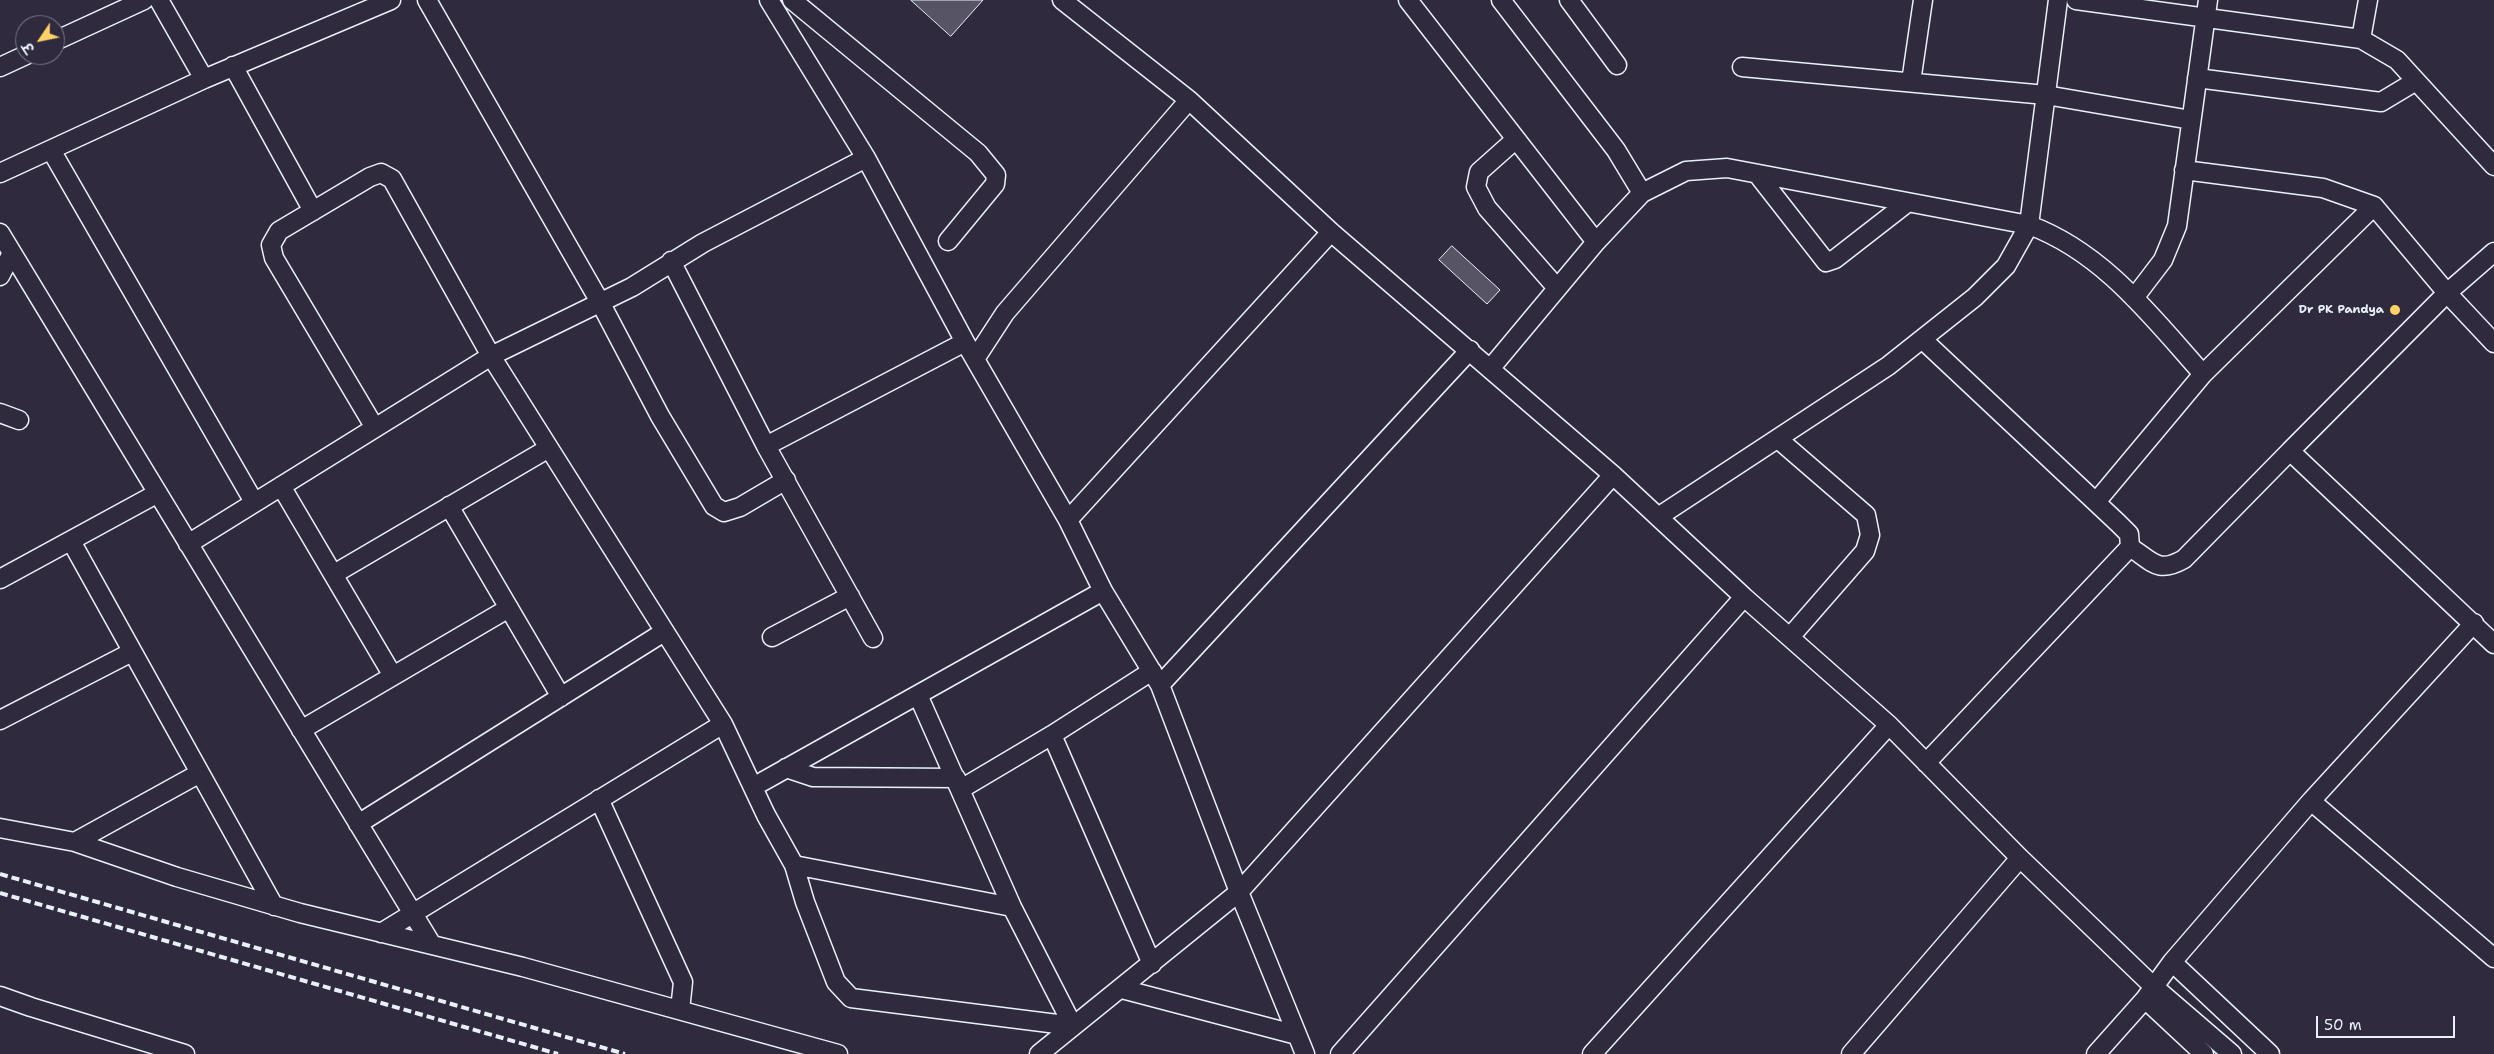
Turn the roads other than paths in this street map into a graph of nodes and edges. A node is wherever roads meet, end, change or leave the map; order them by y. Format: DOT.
graph roads {
  1 [pos="144,0"];
  2 [pos="159,0"];
  3 [pos="391,0"];
  4 [pos="427,0"];
  5 [pos="769,0"];
  6 [pos="792,0"];
  7 [pos="1062,0"];
  8 [pos="1408,0"];
  9 [pos="1501,0"];
  10 [pos="1569,0"];
  11 [pos="1923,0"];
  12 [pos="2058,0"];
  13 [pos="2076,0"];
  14 [pos="2368,0"];
  15 [pos="2207,8"];
  16 [pos="65,37"];
  17 [pos="2361,39"];
  18 [pos="15,60"];
  19 [pos="1617,65"];
  20 [pos="233,66"];
  21 [pos="0,67"];
  22 [pos="1742,67"];
  23 [pos="2197,78"];
  24 [pos="204,79"];
  25 [pos="2416,81"];
  26 [pos="1911,82"];
  27 [pos="2046,95"];
  28 [pos="1189,100"];
  29 [pos="2191,120"];
  30 [pos="1516,139"];
  31 [pos="51,150"];
  32 [pos="866,158"];
  33 [pos="2494,166"];
  34 [pos="2184,170"];
  35 [pos="0,174"];
  36 [pos="1758,175"];
  37 [pos="1642,193"];
  38 [pos="1906,203"];
  39 [pos="2374,206"];
  40 [pos="313,211"];
  41 [pos="2029,224"];
  42 [pos="1331,232"];
  43 [pos="0,233"];
  44 [pos="948,241"];
  45 [pos="1596,242"];
  46 [pos="2494,252"];
  47 [pos="12,253"];
  48 [pos="671,261"];
  49 [pos="0,276"];
  50 [pos="1557,288"];
  51 [pos="2446,293"];
  52 [pos="2134,298"];
  53 [pos="600,302"];
  54 [pos="1922,339"];
  55 [pos="965,342"];
  56 [pos="2494,343"];
  57 [pos="1470,350"];
  58 [pos="491,356"];
  59 [pos="975,359"];
  60 [pos="1490,369"];
  61 [pos="2203,374"];
  62 [pos="0,413"];
  63 [pos="19,420"];
  64 [pos="375,428"];
  65 [pos="1778,439"];
  66 [pos="766,446"];
  67 [pos="549,448"];
  68 [pos="2290,451"];
  69 [pos="1613,475"];
  70 [pos="786,480"];
  71 [pos="281,486"];
  72 [pos="158,493"];
  73 [pos="254,502"];
  74 [pos="2096,502"];
  75 [pos="449,506"];
  76 [pos="1658,517"];
  77 [pos="1068,520"];
  78 [pos="71,541"];
  79 [pos="188,544"];
  80 [pos="2130,547"];
  81 [pos="334,574"];
  82 [pos="0,579"];
  83 [pos="1103,590"];
  84 [pos="850,596"];
  85 [pos="1744,597"];
  86 [pos="509,608"];
  87 [pos="2474,623"];
  88 [pos="664,632"];
  89 [pos="772,637"];
  90 [pos="1790,637"];
  91 [pos="873,638"];
  92 [pos="2494,644"];
  93 [pos="132,652"];
  94 [pos="394,676"];
  95 [pos="1156,678"];
  96 [pos="918,695"];
  97 [pos="561,696"];
  98 [pos="0,720"];
  99 [pos="723,724"];
  100 [pos="1889,725"];
  101 [pos="301,730"];
  102 [pos="1052,735"];
  103 [pos="1926,763"];
  104 [pos="786,768"];
  105 [pos="200,773"];
  106 [pos="958,783"];
  107 [pos="753,787"];
  108 [pos="599,800"];
  109 [pos="2310,801"];
  110 [pos="358,824"];
  111 [pos="0,828"];
  112 [pos="75,842"];
  113 [pos="2020,858"];
  114 [pos="794,865"];
  115 [pos="1239,892"];
  116 [pos="274,906"];
  117 [pos="1012,907"];
  118 [pos="413,914"];
  119 [pos="381,933"];
  120 [pos="432,945"];
  121 [pos="2494,958"];
  122 [pos="2172,962"];
  123 [pos="1152,964"];
  124 [pos="1122,989"];
  125 [pos="2149,993"];
  126 [pos="0,996"];
  127 [pos="680,1010"];
  128 [pos="1072,1026"];
  129 [pos="1297,1035"];
  130 [pos="185,1054"];
  131 [pos="838,1054"];
  132 [pos="1039,1054"];
  133 [pos="1305,1054"];
  134 [pos="1340,1054"];
  135 [pos="1592,1054"];
  136 [pos="1851,1054"];
  137 [pos="2096,1054"];
  138 [pos="2204,1054"];
  139 [pos="2232,1054"];
  140 [pos="2270,1054"];
  1 -- 16 [label="street"];
  2 -- 24 [label="street"];
  3 -- 20 [label="street"];
  4 -- 53 [label="street"];
  5 -- 32 [label="street"];
  6 -- 44 [label="street"];
  7 -- 28 [label="street"];
  8 -- 30 [label="street"];
  9 -- 37 [label="street"];
  10 -- 19 [label="street"];
  11 -- 26 [label="street"];
  12 -- 27 [label="street"];
  13 -- 15 [label="street"];
  14 -- 17 [label="street"];
  15 -- 17 [label="street"];
  15 -- 23 [label="street"];
  17 -- 25 [label="street"];
  18 -- 21 [label="street"];
  20 -- 24 [label="street"];
  20 -- 40 [label="street"];
  22 -- 26 [label="street"];
  23 -- 25 [label="street"];
  23 -- 29 [label="street"];
  24 -- 31 [label="street"];
  25 -- 33 [label="street"];
  26 -- 27 [label="street"];
  27 -- 29 [label="street"];
  27 -- 41 [label="street"];
  28 -- 42 [label="street"];
  28 -- 59 [label="street"];
  29 -- 34 [label="street"];
  30 -- 45 [label="street"];
  30 -- 50 [label="street"];
  31 -- 35 [label="street"];
  31 -- 73 [label="street"];
  32 -- 48 [label="street"];
  32 -- 55 [label="street"];
  34 -- 39 [label="street"];
  34 -- 52 [label="street"];
  36 -- 37 [label="street"];
  36 -- 38 [label="street"];
  36 -- 38 [label="street"];
  37 -- 45 [label="street"];
  38 -- 41 [label="street"];
  39 -- 51 [label="street"];
  39 -- 61 [label="street"];
  40 -- 58 [label="street"];
  40 -- 64 [label="street"];
  41 -- 52 [label="street"];
  41 -- 54 [label="street"];
  42 -- 57 [label="street"];
  42 -- 77 [label="street"];
  43 -- 47 [label="street"];
  45 -- 50 [label="street"];
  46 -- 51 [label="street"];
  47 -- 49 [label="street"];
  47 -- 72 [label="street"];
  48 -- 53 [label="street"];
  48 -- 66 [label="street"];
  50 -- 60 [label="street"];
  51 -- 56 [label="street"];
  51 -- 68 [label="street"];
  52 -- 61 [label="street"];
  53 -- 58 [label="street"];
  53 -- 70 [label="street"];
  54 -- 65 [label="street"];
  54 -- 74 [label="street"];
  55 -- 59 [label="street"];
  55 -- 66 [label="street"];
  57 -- 60 [label="street"];
  57 -- 95 [label="street"];
  58 -- 64 [label="street"];
  58 -- 67 [label="street"];
  59 -- 77 [label="street"];
  60 -- 69 [label="street"];
  61 -- 74 [label="street"];
  62 -- 63 [label="street"];
  64 -- 71 [label="street"];
  65 -- 76 [label="street"];
  65 -- 90 [label="street"];
  66 -- 70 [label="street"];
  67 -- 75 [label="street"];
  67 -- 88 [label="street"];
  68 -- 80 [label="street"];
  68 -- 87 [label="street"];
  69 -- 76 [label="street"];
  69 -- 115 [label="street"];
  70 -- 84 [label="street"];
  71 -- 73 [label="street"];
  71 -- 81 [label="street"];
  72 -- 78 [label="street"];
  72 -- 79 [label="street"];
  73 -- 79 [label="street"];
  74 -- 80 [label="street"];
  75 -- 81 [label="street"];
  75 -- 86 [label="street"];
  76 -- 85 [label="street"];
  77 -- 83 [label="street"];
  78 -- 82 [label="street"];
  78 -- 93 [label="street"];
  79 -- 101 [label="street"];
  80 -- 103 [label="street"];
  81 -- 94 [label="street"];
  83 -- 95 [label="street"];
  83 -- 96 [label="street"];
  84 -- 89 [label="street"];
  84 -- 91 [label="street"];
  85 -- 90 [label="street"];
  85 -- 134 [label="street"];
  86 -- 94 [label="street"];
  86 -- 97 [label="street"];
  87 -- 92 [label="street"];
  87 -- 109 [label="street"];
  88 -- 97 [label="street"];
  88 -- 99 [label="street"];
  90 -- 100 [label="street"];
  93 -- 98 [label="street"];
  93 -- 105 [label="street"];
  94 -- 101 [label="street"];
  95 -- 102 [label="street"];
  95 -- 115 [label="street"];
  96 -- 104 [label="street"];
  96 -- 106 [label="street"];
  97 -- 110 [label="street"];
  99 -- 107 [label="street"];
  99 -- 108 [label="street"];
  100 -- 103 [label="street"];
  100 -- 135 [label="street"];
  101 -- 110 [label="street"];
  102 -- 106 [label="street"];
  102 -- 123 [label="street"];
  103 -- 113 [label="street"];
  104 -- 106 [label="street"];
  104 -- 107 [label="street"];
  105 -- 112 [label="street"];
  105 -- 116 [label="street"];
  106 -- 117 [label="street"];
  107 -- 114 [label="street"];
  108 -- 118 [label="street"];
  108 -- 127 [label="street"];
  109 -- 121 [label="street"];
  109 -- 122 [label="street"];
  110 -- 118 [label="street"];
  111 -- 112 [label="street"];
  112 -- 116 [label="street"];
  113 -- 125 [label="street"];
  113 -- 136 [label="street"];
  114 -- 117 [label="street"];
  114 -- 128 [label="street"];
  115 -- 123 [label="street"];
  115 -- 129 [label="street"];
  116 -- 119 [label="street"];
  117 -- 128 [label="street"];
  118 -- 119 [label="street"];
  118 -- 120 [label="street"];
  119 -- 120 [label="street"];
  120 -- 127 [label="street"];
  122 -- 125 [label="street"];
  122 -- 140 [label="street"];
  123 -- 124 [label="street"];
  124 -- 128 [label="street"];
  124 -- 129 [label="street"];
  125 -- 137 [label="street"];
  125 -- 138 [label="street"];
  125 -- 139 [label="street"];
  126 -- 130 [label="street"];
  127 -- 131 [label="street"];
  128 -- 132 [label="street"];
  129 -- 133 [label="street"];
}
